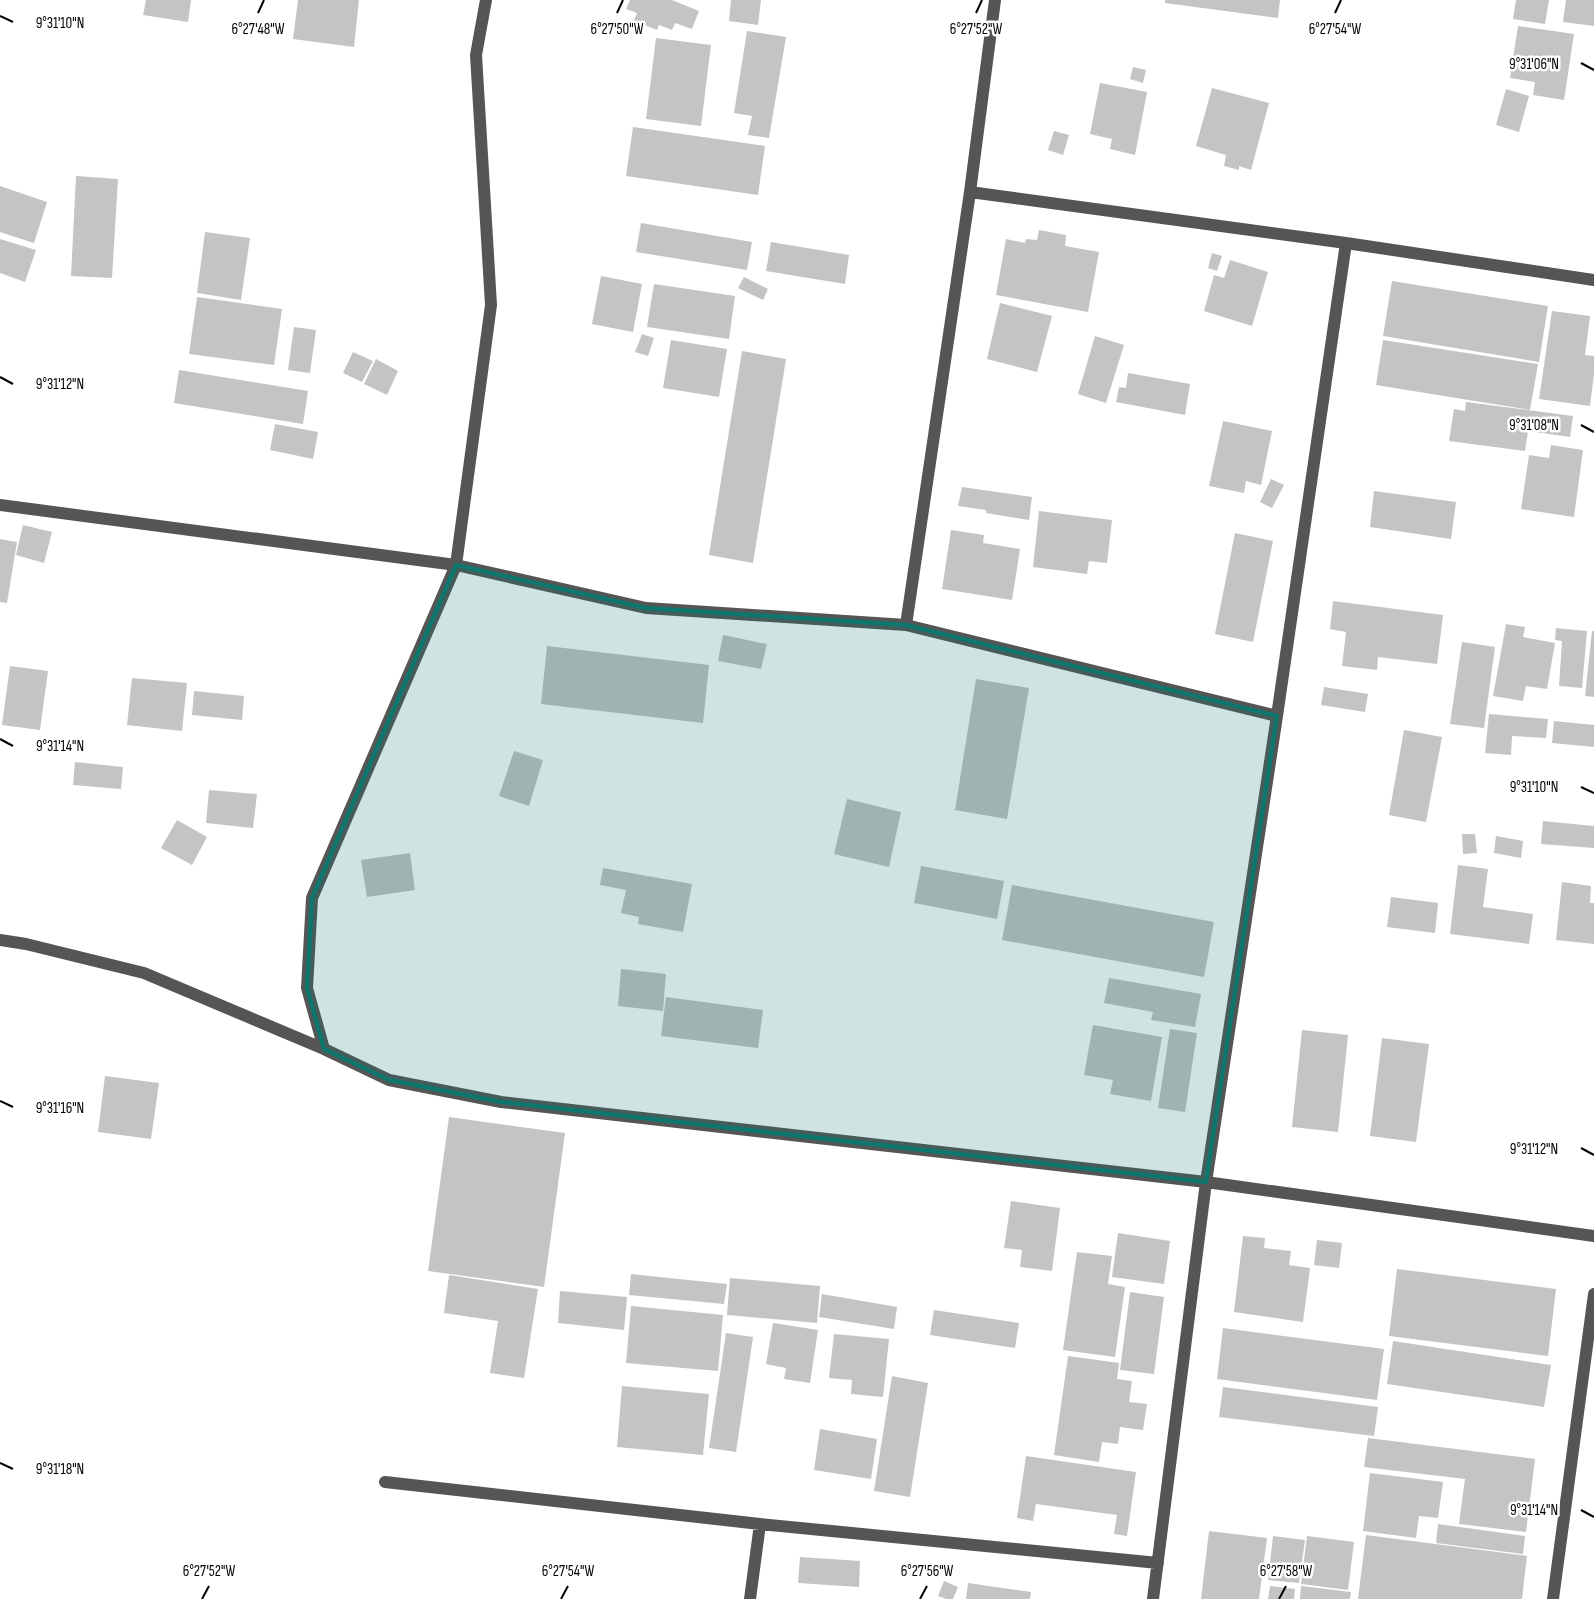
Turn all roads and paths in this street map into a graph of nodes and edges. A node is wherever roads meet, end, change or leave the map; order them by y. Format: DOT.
graph roads {
  1 [pos="486,0"];
  2 [pos="995,0"];
  3 [pos="970,192"];
  4 [pos="1346,243"];
  5 [pos="1594,280"];
  6 [pos="0,505"];
  7 [pos="456,565"];
  8 [pos="906,625"];
  9 [pos="1277,716"];
  10 [pos="0,940"];
  11 [pos="324,1049"];
  12 [pos="1206,1182"];
  13 [pos="1594,1236"];
  14 [pos="1594,1294"];
  15 [pos="385,1482"];
  16 [pos="759,1524"];
  17 [pos="1158,1563"];
  18 [pos="750,1599"];
  19 [pos="1153,1599"];
  20 [pos="1553,1599"];
  1 -- 7 [label="street"];
  2 -- 3 [label="street"];
  3 -- 4 [label="street"];
  3 -- 8 [label="street"];
  4 -- 5 [label="street"];
  4 -- 9 [label="street"];
  6 -- 7 [label="street"];
  7 -- 8 [label="street"];
  7 -- 11 [label="street"];
  8 -- 9 [label="street"];
  9 -- 12 [label="street"];
  10 -- 11 [label="street"];
  11 -- 12 [label="street"];
  12 -- 13 [label="street"];
  12 -- 17 [label="street"];
  14 -- 20 [label="street"];
  15 -- 16 [label="street"];
  16 -- 17 [label="street"];
  16 -- 18 [label="street"];
  17 -- 19 [label="street"];
}
